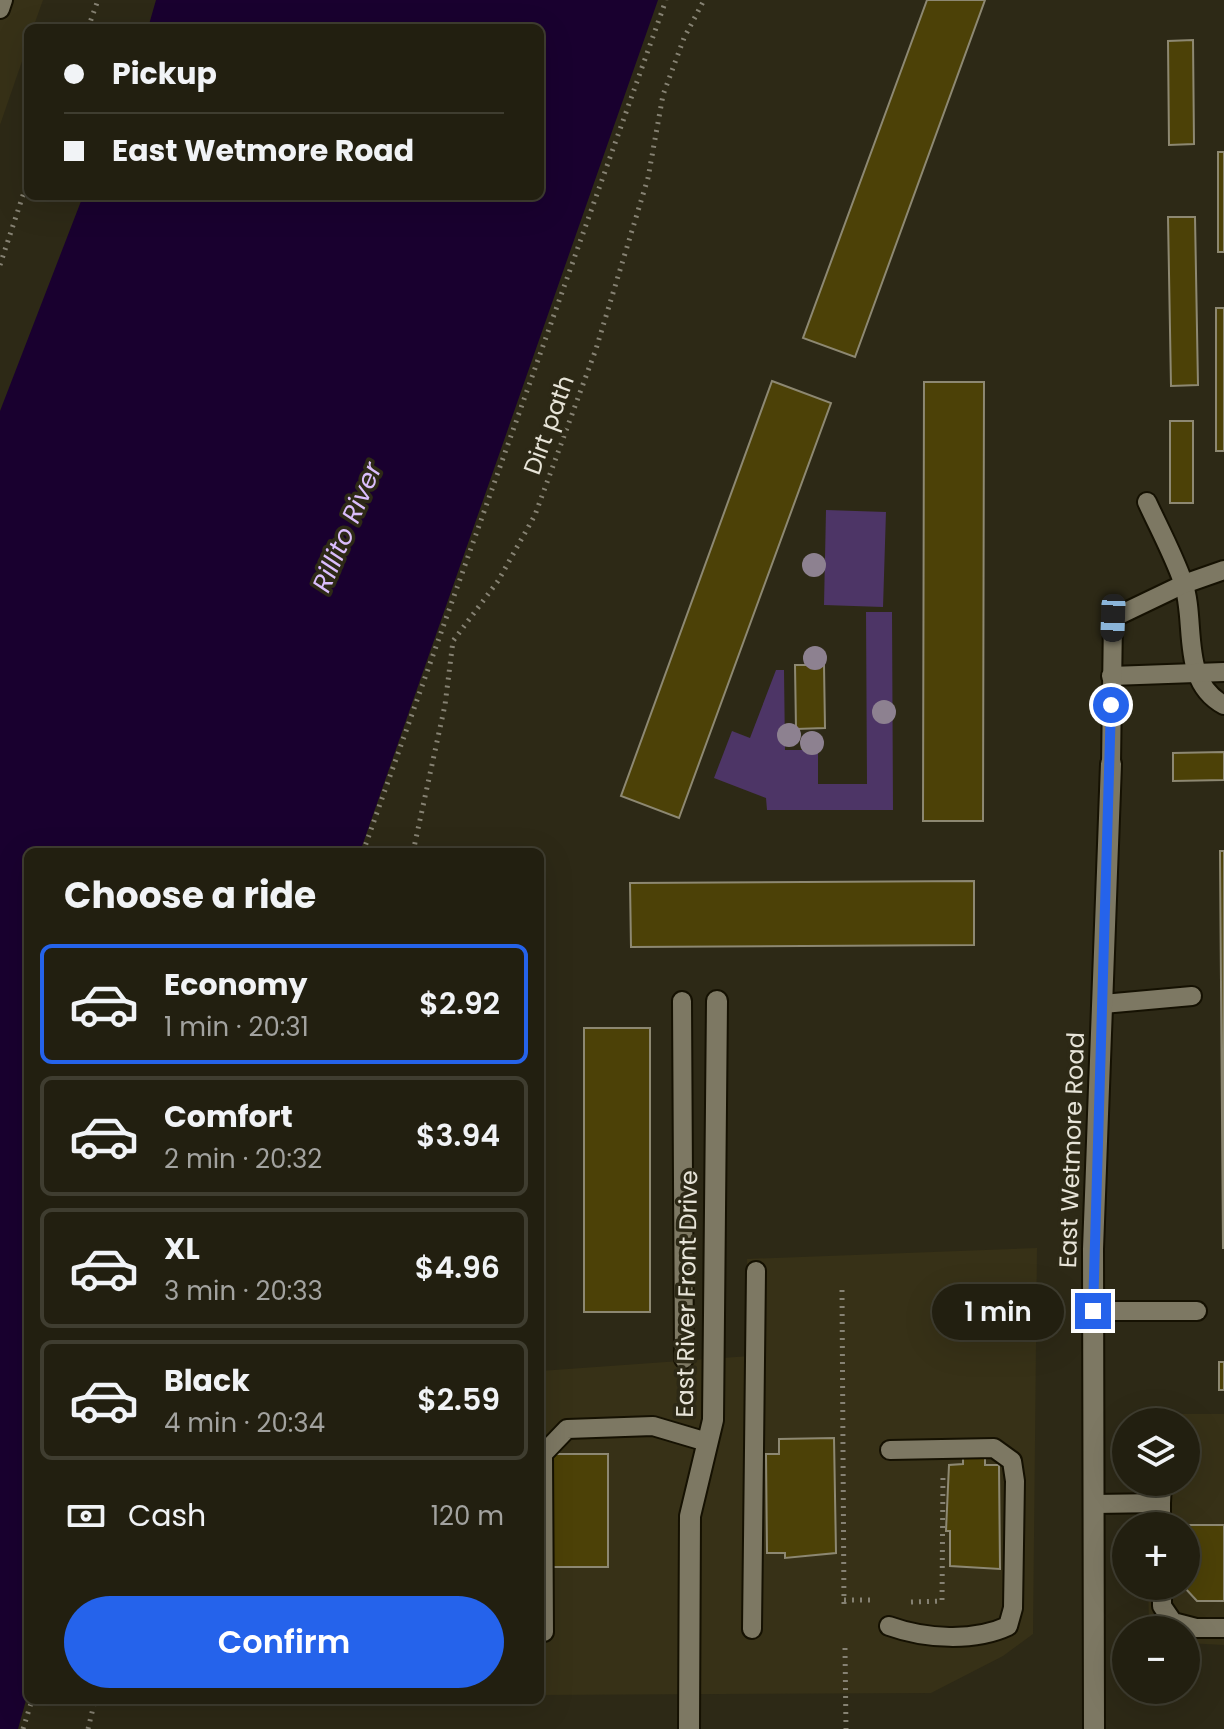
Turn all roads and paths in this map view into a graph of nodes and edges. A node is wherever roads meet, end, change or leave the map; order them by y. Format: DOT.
graph roads {
  1 [pos="3,0"];
  2 [pos="98,0"];
  3 [pos="666,0"];
  4 [pos="704,0"];
  5 [pos="0,9"];
  6 [pos="89,24"];
  7 [pos="24,192"];
  8 [pos="0,265"];
  9 [pos="1147,502"];
  10 [pos="1224,570"];
  11 [pos="1184,584"];
  12 [pos="1224,672"];
  13 [pos="1196,673"];
  14 [pos="1111,676"];
  15 [pos="1224,705"];
  16 [pos="1111,764"];
  17 [pos="364,848"];
  18 [pos="414,848"];
  19 [pos="1192,996"];
  20 [pos="682,1001"];
  21 [pos="717,1001"];
  22 [pos="1103,1004"];
  23 [pos="756,1271"];
  24 [pos="842,1290"];
  25 [pos="1093,1311"];
  26 [pos="1197,1311"];
  27 [pos="684,1359"];
  28 [pos="707,1442"];
  29 [pos="890,1450"];
  30 [pos="544,1453"];
  31 [pos="943,1462"];
  32 [pos="1161,1496"];
  33 [pos="1161,1503"];
  34 [pos="1094,1504"];
  35 [pos="1161,1512"];
  36 [pos="873,1600"];
  37 [pos="1162,1600"];
  38 [pos="911,1602"];
  39 [pos="889,1626"];
  40 [pos="1224,1628"];
  41 [pos="752,1629"];
  42 [pos="845,1648"];
  43 [pos="31,1704"];
  44 [pos="94,1704"];
  45 [pos="23,1729"];
  46 [pos="88,1729"];
  47 [pos="689,1729"];
  48 [pos="846,1729"];
  49 [pos="1094,1729"];
  1 -- 5 [label="lane"];
  2 -- 6 [label="path"];
  3 -- 17 [label="path"];
  4 -- 18 [label="path, Dirt path"];
  7 -- 8 [label="path"];
  9 -- 11 [label="lane"];
  10 -- 11 [label="lane"];
  11 -- 13 [label="lane"];
  11 -- 14 [label="lane"];
  12 -- 13 [label="lane"];
  13 -- 14 [label="lane"];
  13 -- 15 [label="lane"];
  14 -- 16 [label="lane"];
  16 -- 22 [label="street, East Wetmore Road"];
  19 -- 22 [label="lane"];
  20 -- 27 [label="lane"];
  21 -- 28 [label="street, East River Front Drive"];
  22 -- 25 [label="street, East Wetmore Road"];
  23 -- 41 [label="lane"];
  24 -- 36 [label="path"];
  25 -- 26 [label="lane"];
  25 -- 34 [label="street, East Wetmore Road"];
  28 -- 30 [label="lane"];
  28 -- 47 [label="street, East River Front Drive"];
  29 -- 39 [label="lane"];
  31 -- 38 [label="path"];
  32 -- 33 [label="lane"];
  33 -- 34 [label="lane"];
  33 -- 35 [label="lane"];
  34 -- 49 [label="street, East Wetmore Road"];
  37 -- 40 [label="lane"];
  42 -- 48 [label="path"];
  43 -- 45 [label="path"];
  44 -- 46 [label="path"];
}
